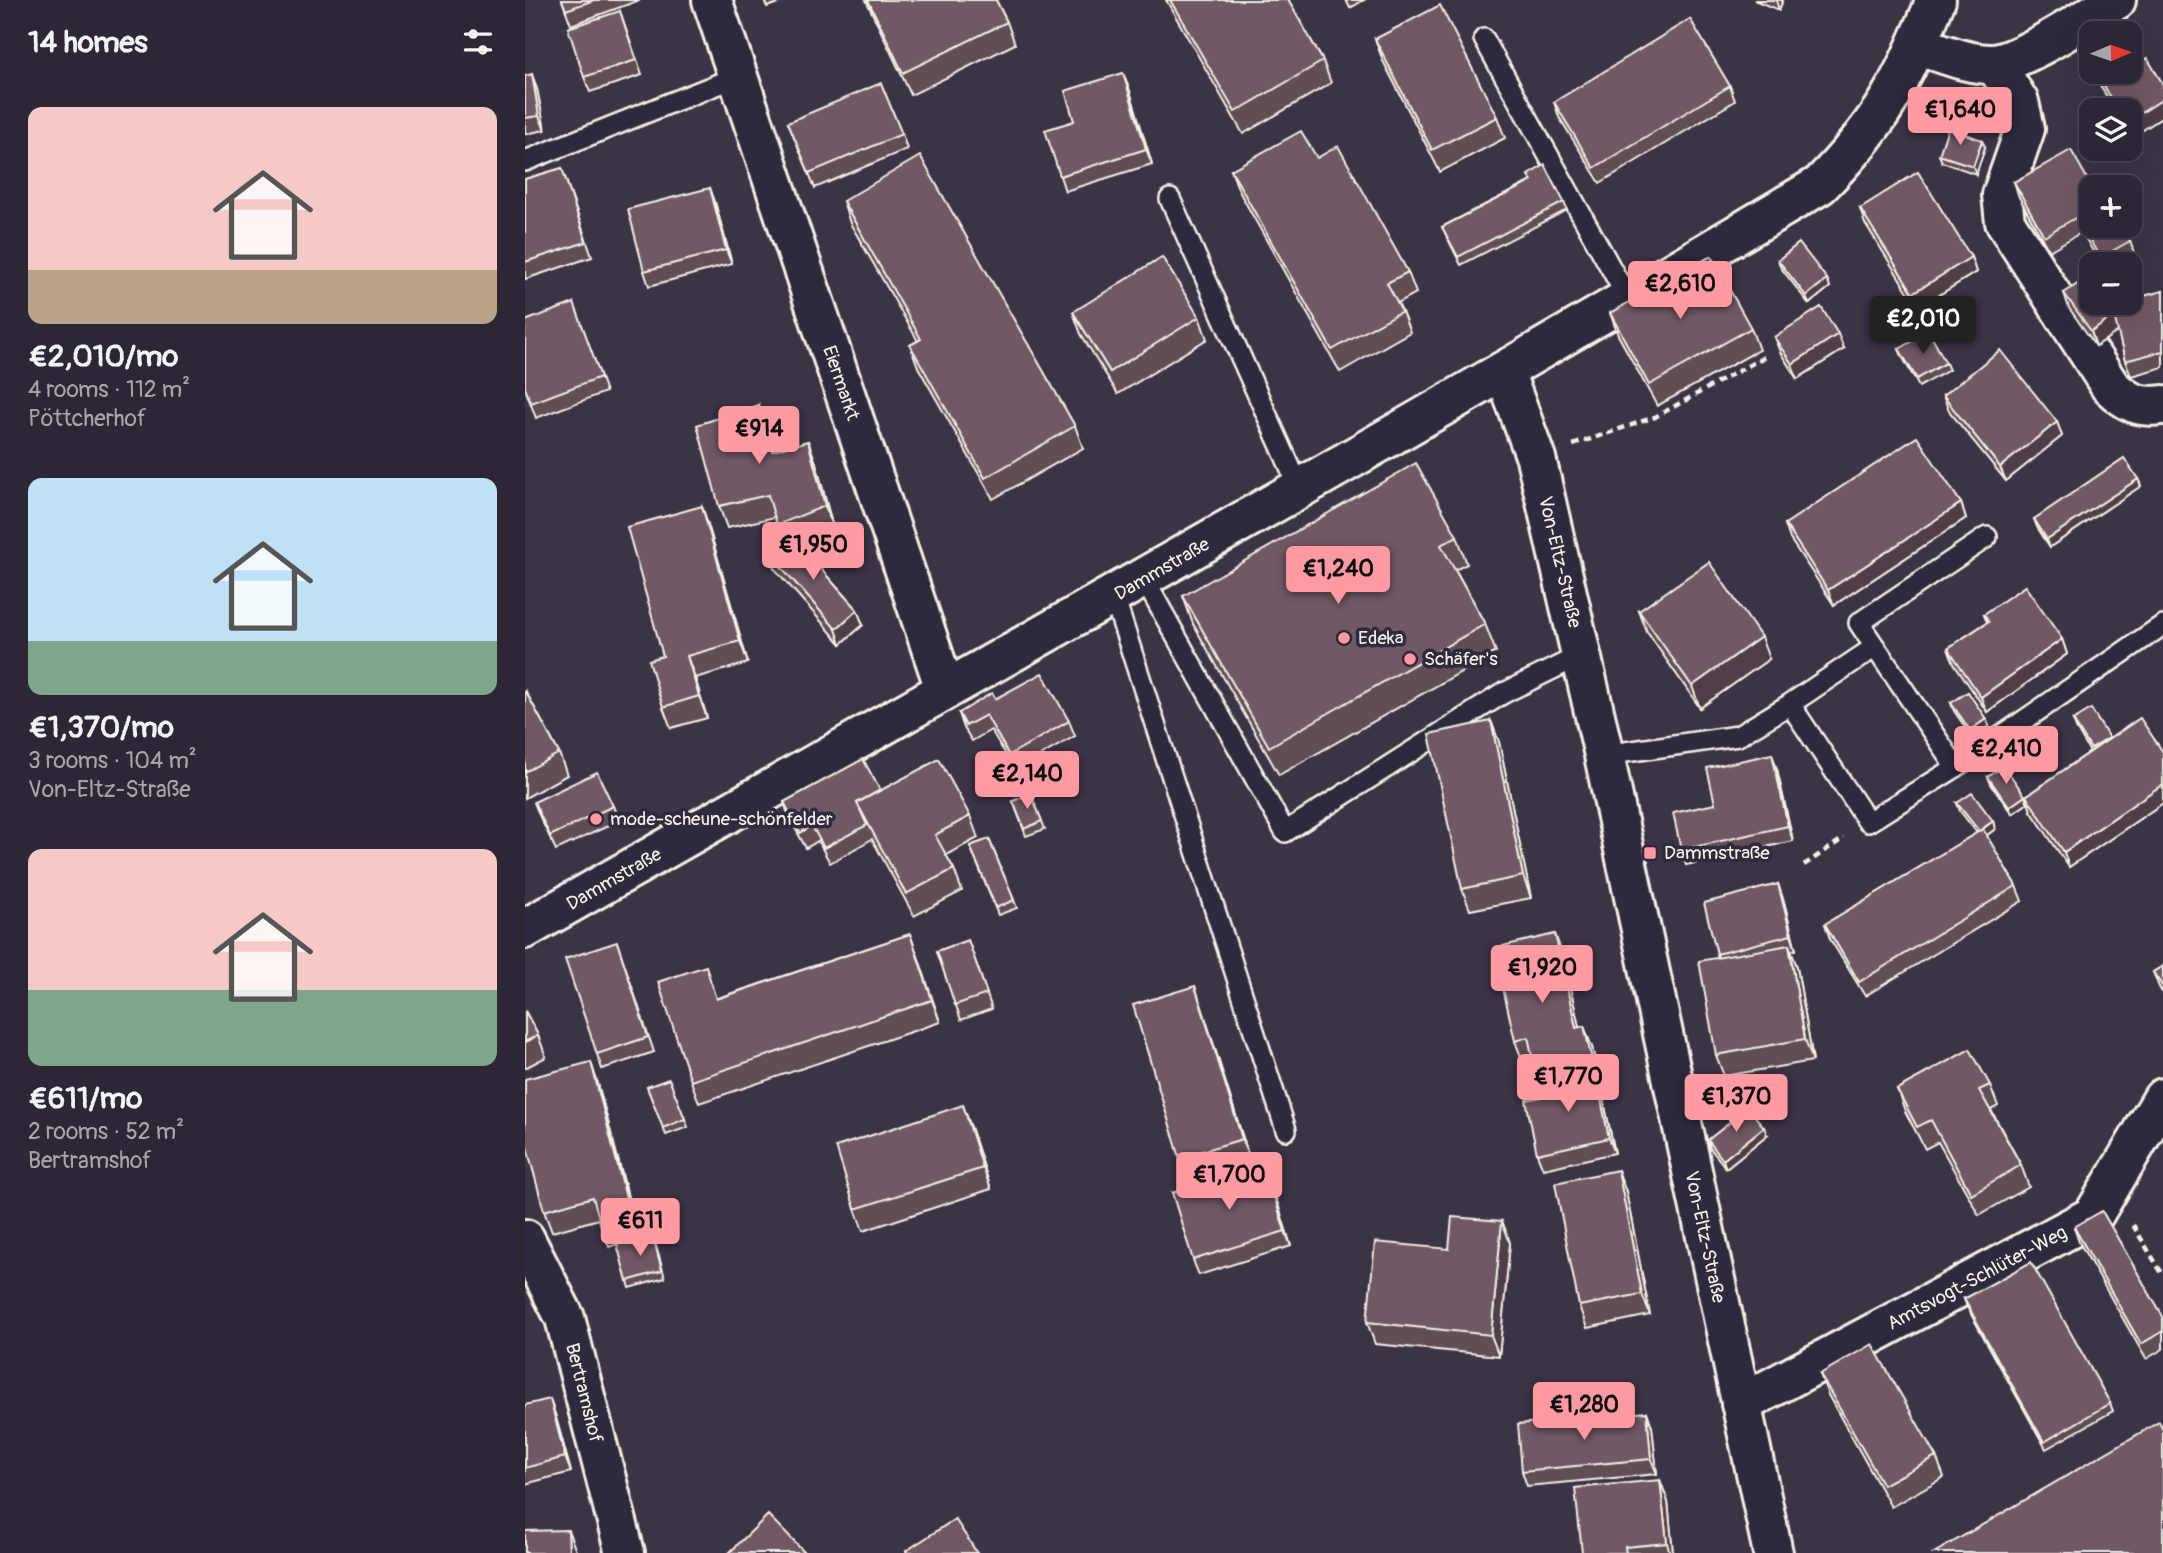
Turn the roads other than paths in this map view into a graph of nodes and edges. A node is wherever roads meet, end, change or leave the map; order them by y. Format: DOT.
graph roads {
  1 [pos="712,0"];
  2 [pos="1936,0"];
  3 [pos="2116,0"];
  4 [pos="1484,39"];
  5 [pos="1917,45"];
  6 [pos="1995,64"];
  7 [pos="738,76"];
  8 [pos="525,161"];
  9 [pos="1170,199"];
  10 [pos="1628,299"];
  11 [pos="1504,372"];
  12 [pos="2163,405"];
  13 [pos="1300,489"];
  14 [pos="1987,537"];
  15 [pos="1129,588"];
  16 [pos="2163,625"];
  17 [pos="1875,647"];
  18 [pos="1581,655"];
  19 [pos="945,690"];
  20 [pos="1790,704"];
  21 [pos="1604,755"];
  22 [pos="1956,767"];
  23 [pos="525,929"];
  24 [pos="2163,1098"];
  25 [pos="1286,1130"];
  26 [pos="525,1239"];
  27 [pos="1741,1404"];
  28 [pos="625,1553"];
  29 [pos="1773,1553"];
  1 -- 7 [label="street, Eiermarkt"];
  2 -- 5 [label="street, Dammstraße"];
  3 -- 6 [label="street"];
  4 -- 10 [label="lane"];
  5 -- 6 [label="street"];
  5 -- 10 [label="street, Dammstraße"];
  6 -- 12 [label="street"];
  7 -- 8 [label="lane"];
  7 -- 19 [label="street, Eiermarkt"];
  9 -- 13 [label="lane"];
  10 -- 11 [label="street, Dammstraße"];
  11 -- 13 [label="street, Dammstraße"];
  11 -- 18 [label="street, Von-Eltz-Straße"];
  13 -- 15 [label="street, Dammstraße"];
  14 -- 17 [label="lane"];
  15 -- 18 [label="lane"];
  15 -- 19 [label="street, Dammstraße"];
  15 -- 25 [label="lane"];
  16 -- 22 [label="lane"];
  17 -- 20 [label="lane"];
  17 -- 22 [label="lane"];
  18 -- 21 [label="street, Von-Eltz-Straße"];
  19 -- 23 [label="street, Dammstraße"];
  20 -- 21 [label="lane"];
  20 -- 22 [label="lane"];
  21 -- 27 [label="street, Von-Eltz-Straße"];
  24 -- 27 [label="street, Amtsvogt-Schlüter-Weg"];
  26 -- 28 [label="street, Bertramshof"];
  27 -- 29 [label="street, Von-Eltz-Straße"];
}
